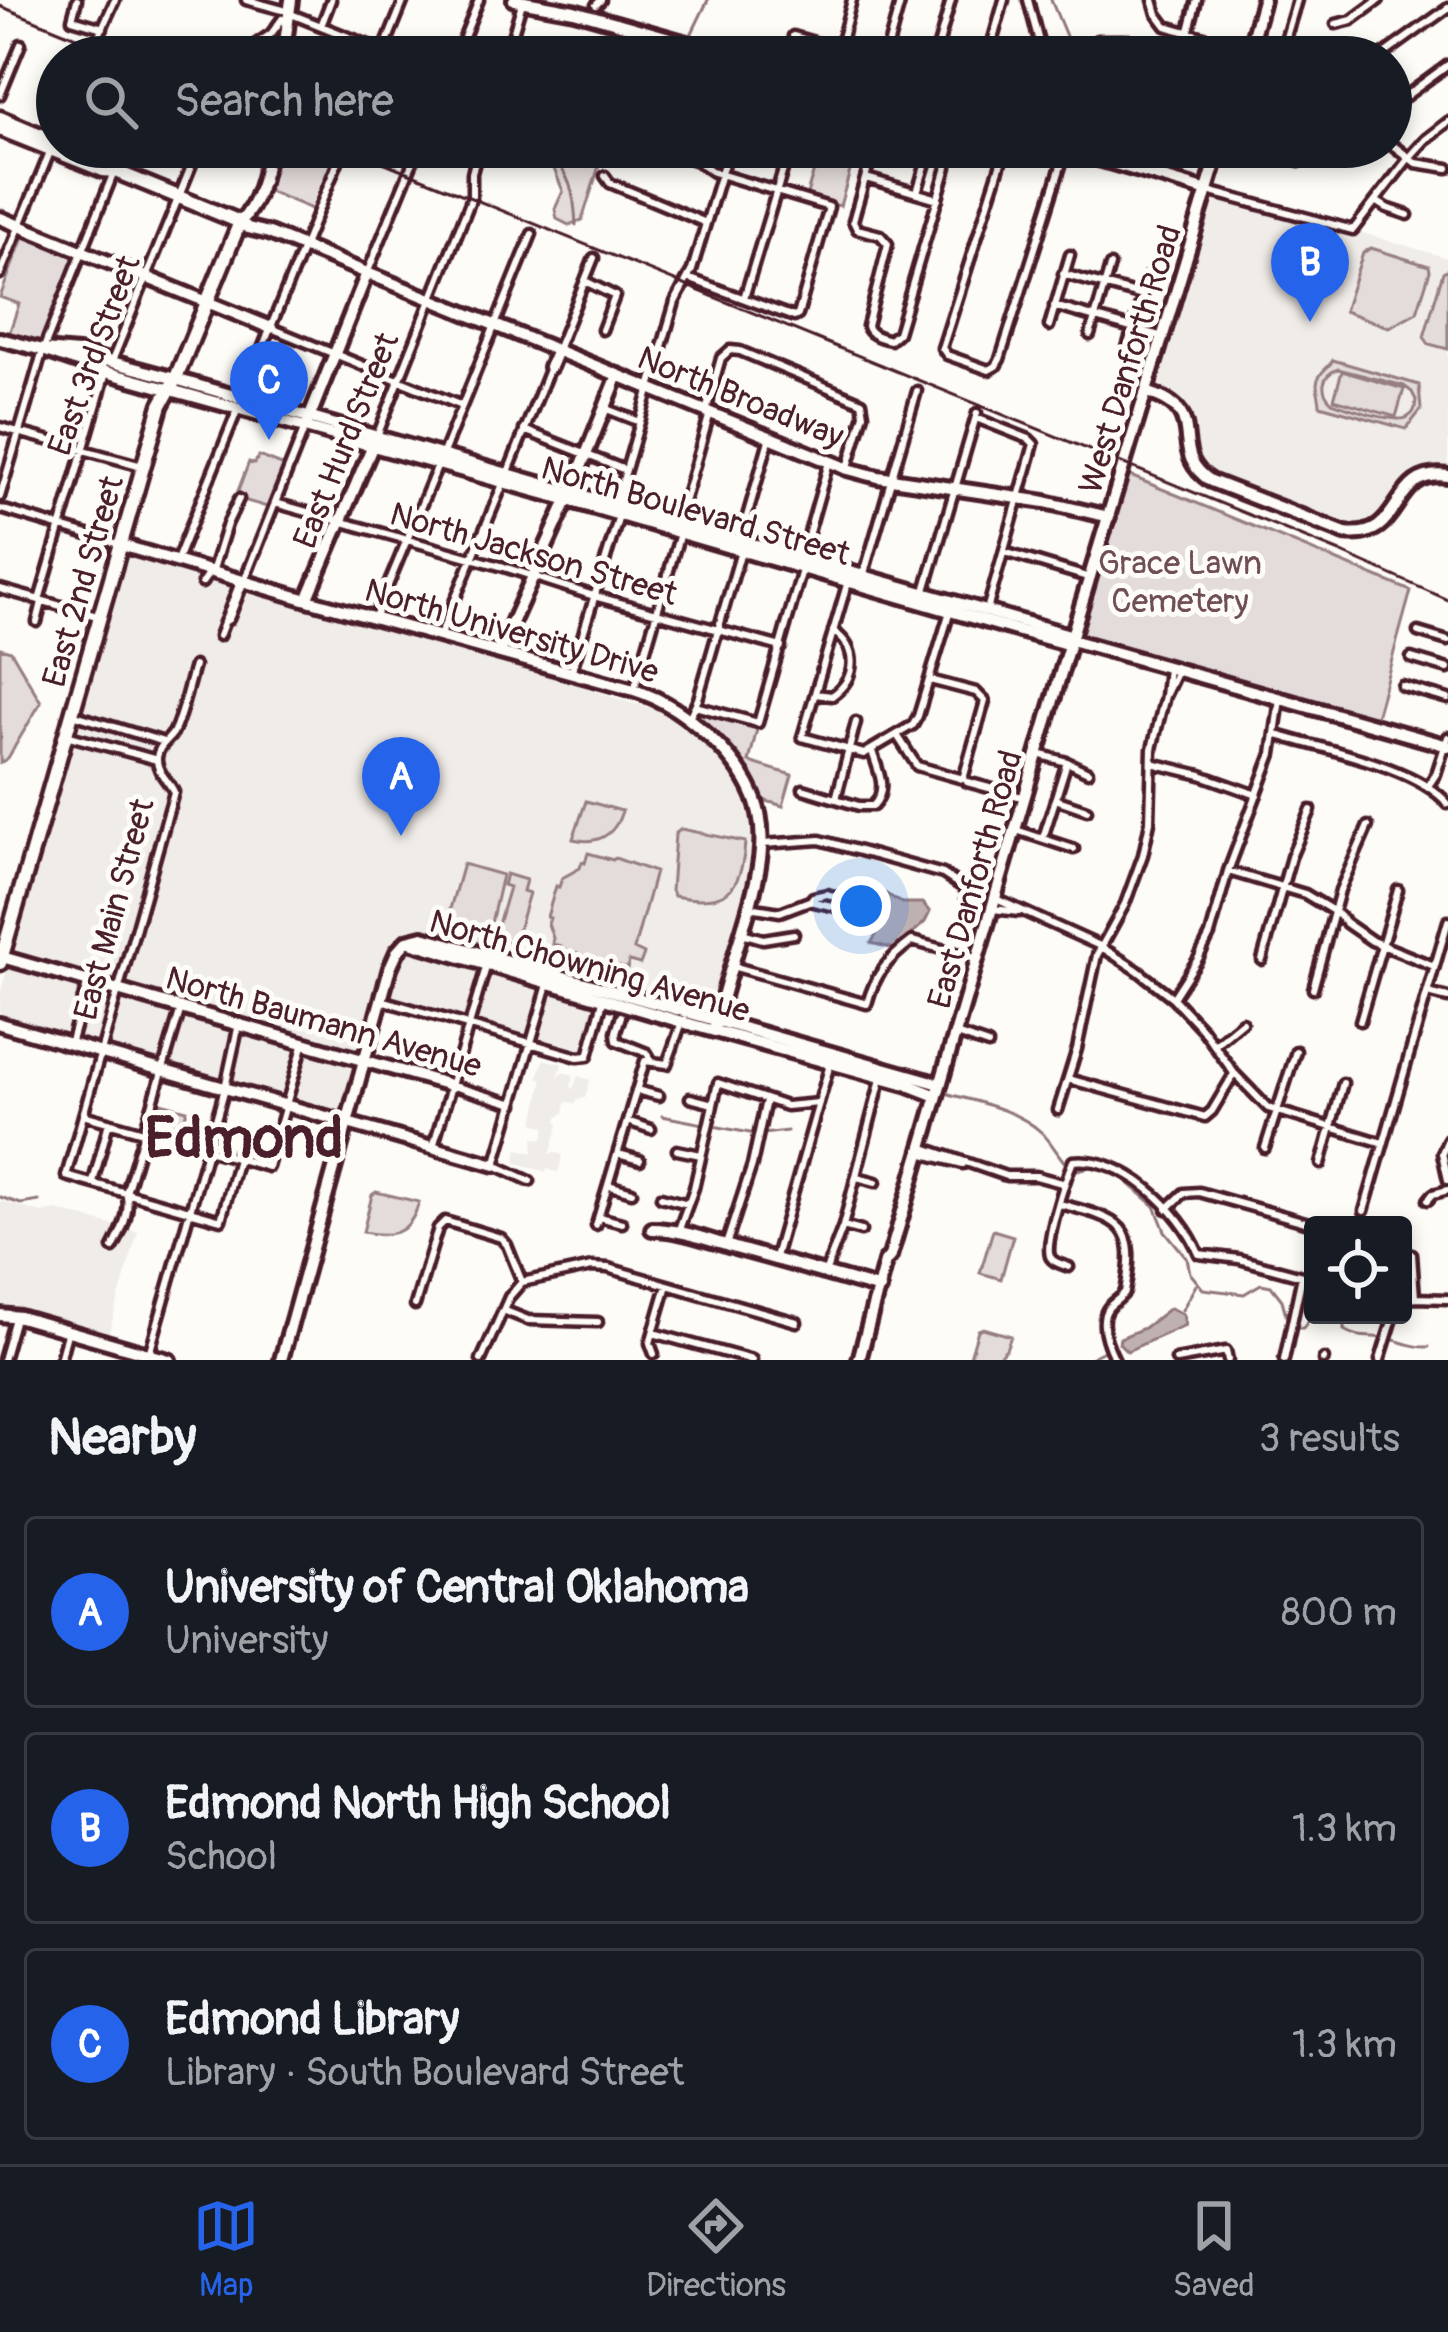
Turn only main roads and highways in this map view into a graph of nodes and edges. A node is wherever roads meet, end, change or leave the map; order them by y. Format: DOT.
graph roads {
  1 [pos="0,118"];
  2 [pos="0,129"];
  3 [pos="36,134"];
  4 [pos="36,138"];
  5 [pos="100,168"];
  6 [pos="112,168"];
  7 [pos="115,171"];
  8 [pos="1,959"];
  1 -- 3 [label="main road"];
  2 -- 4 [label="main road"];
  5 -- 7 [label="main road"];
  6 -- 7 [label="main road"];
  7 -- 8 [label="main road, East 2nd Street"];
}
